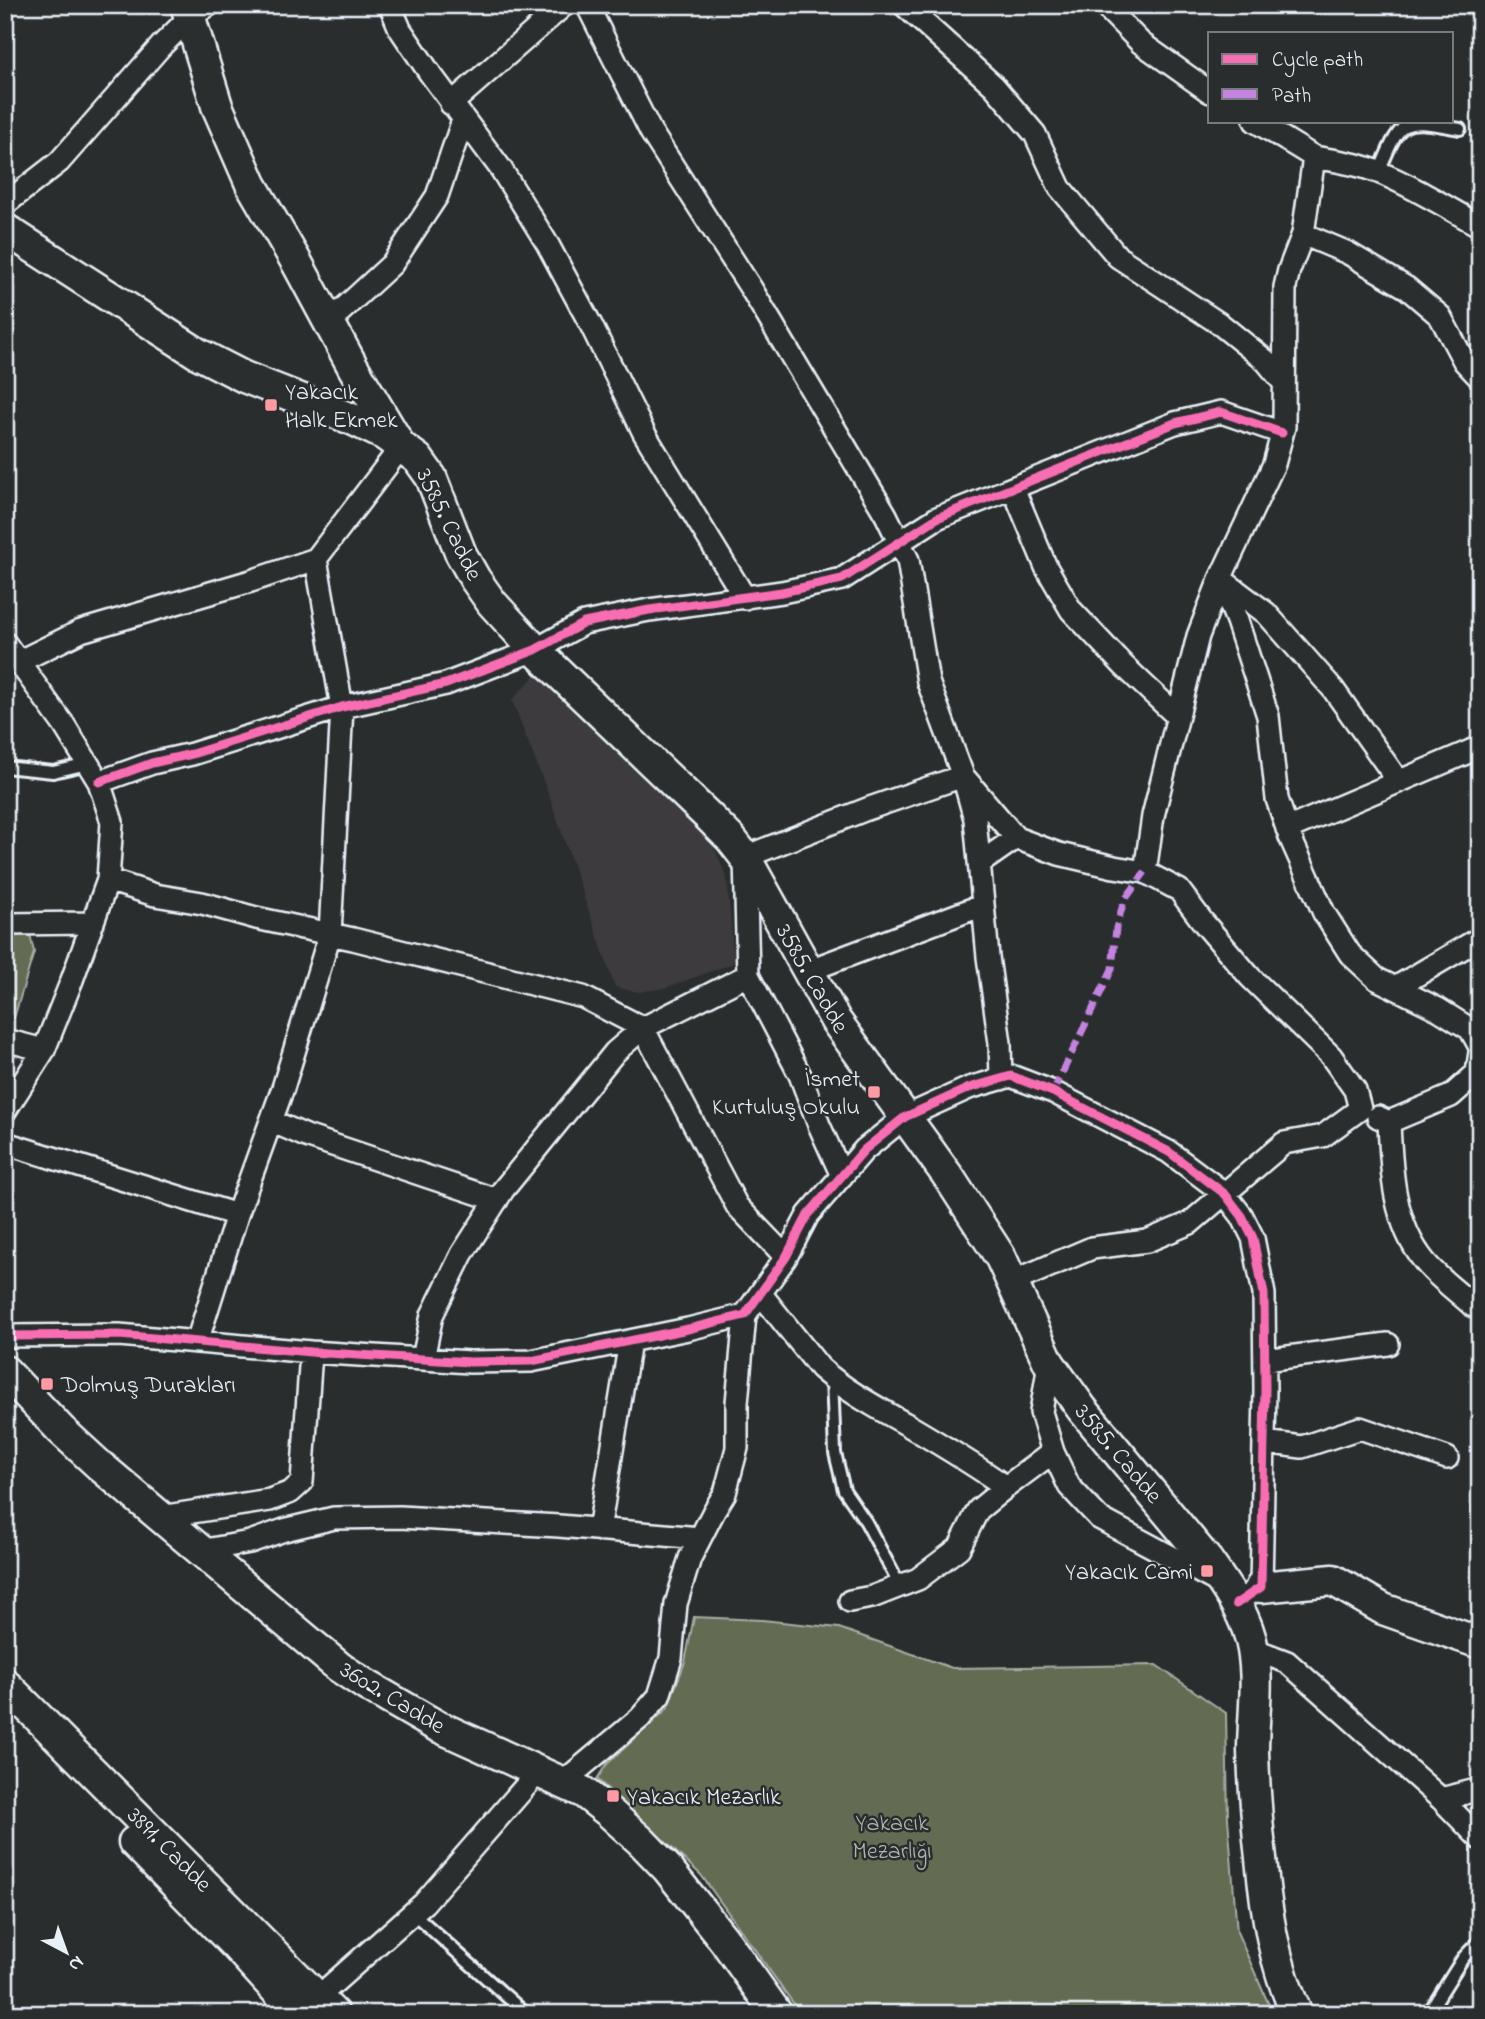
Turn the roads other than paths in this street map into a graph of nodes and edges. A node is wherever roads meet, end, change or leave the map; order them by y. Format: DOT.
graph roads {
  1 [pos="390,5"];
  2 [pos="564,5"];
  3 [pos="587,5"];
  4 [pos="904,5"];
  5 [pos="1104,5"];
  6 [pos="196,9"];
  7 [pos="1208,91"];
  8 [pos="457,112"];
  9 [pos="1257,122"];
  10 [pos="1460,129"];
  11 [pos="1314,157"];
  12 [pos="1379,172"];
  13 [pos="5,204"];
  14 [pos="1480,226"];
  15 [pos="5,229"];
  16 [pos="1303,234"];
  17 [pos="329,322"];
  18 [pos="1480,378"];
  19 [pos="1284,383"];
  20 [pos="1282,433"];
  21 [pos="401,447"];
  22 [pos="1013,488"];
  23 [pos="899,542"];
  24 [pos="316,559"];
  25 [pos="1220,579"];
  26 [pos="745,598"];
  27 [pos="5,643"];
  28 [pos="535,650"];
  29 [pos="18,662"];
  30 [pos="342,707"];
  31 [pos="1177,716"];
  32 [pos="1480,750"];
  33 [pos="5,767"];
  34 [pos="93,773"];
  35 [pos="963,776"];
  36 [pos="1399,782"];
  37 [pos="1287,829"];
  38 [pos="1016,838"];
  39 [pos="745,857"];
  40 [pos="980,863"];
  41 [pos="1145,872"];
  42 [pos="108,880"];
  43 [pos="983,905"];
  44 [pos="93,923"];
  45 [pos="5,924"];
  46 [pos="330,934"];
  47 [pos="1480,937"];
  48 [pos="807,971"];
  49 [pos="748,975"];
  50 [pos="1395,988"];
  51 [pos="642,1028"];
  52 [pos="5,1040"];
  53 [pos="44,1050"];
  54 [pos="1480,1050"];
  55 [pos="1001,1079"];
  56 [pos="1360,1109"];
  57 [pos="5,1111"];
  58 [pos="905,1117"];
  59 [pos="271,1121"];
  60 [pos="1389,1122"];
  61 [pos="5,1143"];
  62 [pos="842,1176"];
  63 [pos="1225,1194"];
  64 [pos="497,1200"];
  65 [pos="237,1215"];
  66 [pos="786,1257"];
  67 [pos="1012,1282"];
  68 [pos="761,1294"];
  69 [pos="1480,1308"];
  70 [pos="744,1315"];
  71 [pos="5,1336"];
  72 [pos="630,1341"];
  73 [pos="197,1342"];
  74 [pos="1388,1344"];
  75 [pos="311,1352"];
  76 [pos="423,1359"];
  77 [pos="1265,1360"];
  78 [pos="1049,1363"];
  79 [pos="5,1371"];
  80 [pos="832,1378"];
  81 [pos="1264,1442"];
  82 [pos="1054,1452"];
  83 [pos="1447,1458"];
  84 [pos="1006,1486"];
  85 [pos="160,1517"];
  86 [pos="599,1530"];
  87 [pos="700,1538"];
  88 [pos="200,1551"];
  89 [pos="900,1586"];
  90 [pos="1261,1587"];
  91 [pos="1231,1595"];
  92 [pos="850,1601"];
  93 [pos="1480,1643"];
  94 [pos="1253,1649"];
  95 [pos="5,1684"];
  96 [pos="5,1708"];
  97 [pos="550,1777"];
  98 [pos="1480,1789"];
  99 [pos="1441,1799"];
  100 [pos="1480,1839"];
  101 [pos="413,1913"];
  102 [pos="1480,1940"];
  103 [pos="308,2010"];
  104 [pos="526,2014"];
  105 [pos="777,2014"];
  106 [pos="1297,2014"];
  107 [pos="1428,2014"];
  1 -- 8 [label="street"];
  2 -- 8 [label="street"];
  3 -- 23 [label="street"];
  4 -- 19 [label="street"];
  5 -- 7 [label="street"];
  6 -- 13 [label="street"];
  6 -- 17 [label="main road"];
  8 -- 17 [label="street"];
  8 -- 26 [label="street"];
  9 -- 11 [label="street"];
  10 -- 12 [label="lane"];
  11 -- 12 [label="street"];
  11 -- 16 [label="street"];
  12 -- 14 [label="street"];
  15 -- 21 [label="main road, 3585. Cadde"];
  16 -- 18 [label="street"];
  16 -- 19 [label="street"];
  17 -- 21 [label="main road"];
  19 -- 20 [label="street"];
  20 -- 22 [label="street"];
  20 -- 25 [label="street"];
  21 -- 24 [label="street"];
  21 -- 28 [label="main road, 3585. Cadde"];
  22 -- 23 [label="street"];
  22 -- 31 [label="street"];
  23 -- 26 [label="street"];
  23 -- 35 [label="street"];
  24 -- 29 [label="street"];
  24 -- 30 [label="street"];
  25 -- 31 [label="street"];
  25 -- 36 [label="street"];
  25 -- 37 [label="street"];
  26 -- 28 [label="street"];
  27 -- 29 [label="street"];
  28 -- 30 [label="street"];
  28 -- 39 [label="main road, 3585. Cadde"];
  29 -- 34 [label="street"];
  30 -- 34 [label="street"];
  30 -- 46 [label="street"];
  31 -- 41 [label="street"];
  32 -- 36 [label="street"];
  33 -- 34 [label="lane"];
  34 -- 42 [label="street"];
  35 -- 38 [label="street"];
  35 -- 39 [label="street"];
  35 -- 40 [label="street"];
  36 -- 37 [label="street"];
  37 -- 50 [label="street"];
  38 -- 40 [label="street"];
  38 -- 41 [label="street"];
  39 -- 48 [label="main road, 3585. Cadde"];
  39 -- 49 [label="street"];
  40 -- 43 [label="street"];
  41 -- 56 [label="street"];
  42 -- 44 [label="street"];
  42 -- 46 [label="street"];
  43 -- 48 [label="street"];
  43 -- 55 [label="street"];
  44 -- 45 [label="street"];
  44 -- 53 [label="street"];
  46 -- 51 [label="street"];
  46 -- 59 [label="street"];
  47 -- 50 [label="street"];
  48 -- 58 [label="main road, 3585. Cadde"];
  49 -- 51 [label="street"];
  49 -- 62 [label="street"];
  50 -- 54 [label="street"];
  51 -- 64 [label="street"];
  51 -- 66 [label="street"];
  52 -- 53 [label="street"];
  53 -- 57 [label="street"];
  54 -- 60 [label="street"];
  55 -- 58 [label="street"];
  55 -- 63 [label="street"];
  56 -- 60 [label="street"];
  56 -- 63 [label="street"];
  58 -- 62 [label="street"];
  58 -- 67 [label="main road, 3585. Cadde"];
  59 -- 64 [label="street"];
  59 -- 65 [label="street"];
  60 -- 69 [label="street"];
  61 -- 65 [label="street"];
  62 -- 66 [label="street"];
  63 -- 67 [label="street"];
  63 -- 77 [label="street"];
  64 -- 76 [label="street"];
  65 -- 73 [label="street"];
  66 -- 68 [label="street"];
  67 -- 78 [label="main road, 3585. Cadde"];
  68 -- 70 [label="street"];
  68 -- 80 [label="street"];
  70 -- 72 [label="street"];
  70 -- 87 [label="street"];
  71 -- 73 [label="street"];
  72 -- 76 [label="street"];
  72 -- 86 [label="street"];
  73 -- 75 [label="street"];
  74 -- 77 [label="street"];
  75 -- 76 [label="street"];
  75 -- 85 [label="street"];
  77 -- 81 [label="street"];
  78 -- 82 [label="street"];
  78 -- 91 [label="main road, 3585. Cadde"];
  79 -- 85 [label="main road, 3602. Cadde"];
  80 -- 84 [label="street"];
  80 -- 89 [label="lane"];
  81 -- 83 [label="street"];
  81 -- 90 [label="street"];
  82 -- 84 [label="street"];
  82 -- 91 [label="street"];
  84 -- 89 [label="street"];
  85 -- 88 [label="main road, 3602. Cadde"];
  86 -- 87 [label="street"];
  86 -- 88 [label="street"];
  87 -- 97 [label="street"];
  88 -- 97 [label="main road, 3602. Cadde"];
  89 -- 92 [label="street"];
  90 -- 91 [label="street"];
  90 -- 93 [label="main road"];
  91 -- 94 [label="main road, 3585. Cadde"];
  94 -- 99 [label="street"];
  94 -- 106 [label="main road, 3585. Cadde"];
  95 -- 103 [label="main road, 3891. Cadde"];
  96 -- 103 [label="main road, 3891. Cadde"];
  97 -- 101 [label="street"];
  97 -- 105 [label="main road, 3602. Cadde"];
  98 -- 99 [label="street"];
  99 -- 100 [label="street"];
  101 -- 103 [label="street"];
  101 -- 104 [label="lane"];
  102 -- 107 [label="lane"];
}
